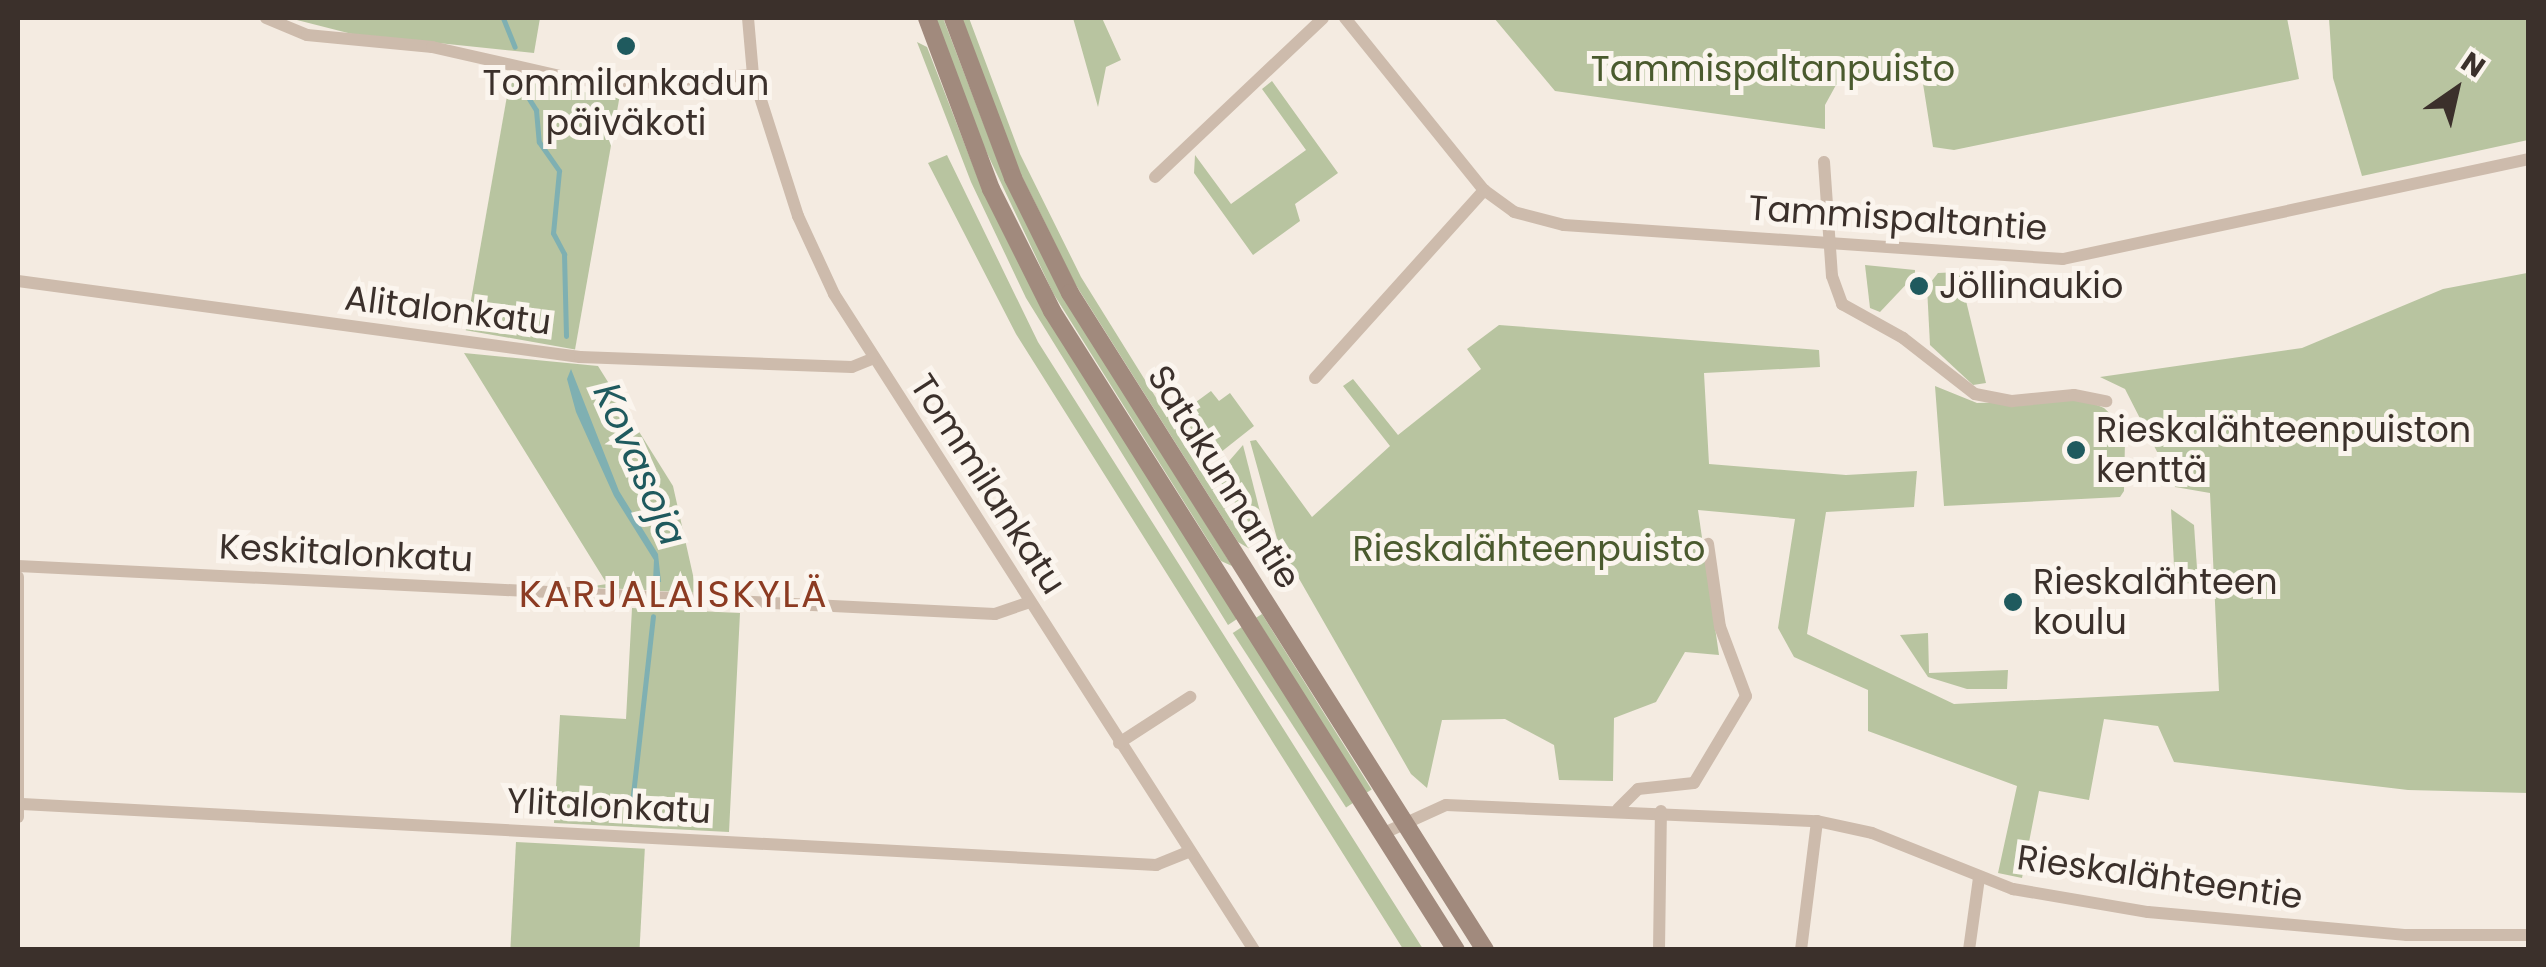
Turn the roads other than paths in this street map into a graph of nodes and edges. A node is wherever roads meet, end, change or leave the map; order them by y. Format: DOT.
graph roads {
  1 [pos="266,18"];
  2 [pos="748,18"];
  3 [pos="928,18"];
  4 [pos="953,18"];
  5 [pos="1323,18"];
  6 [pos="1344,18"];
  7 [pos="753,75"];
  8 [pos="2528,159"];
  9 [pos="1824,162"];
  10 [pos="1155,177"];
  11 [pos="1484,190"];
  12 [pos="1830,246"];
  13 [pos="18,281"];
  14 [pos="872,360"];
  15 [pos="1315,378"];
  16 [pos="2106,401"];
  17 [pos="1708,544"];
  18 [pos="18,566"];
  19 [pos="18,577"];
  20 [pos="1029,602"];
  21 [pos="1190,697"];
  22 [pos="1119,744"];
  23 [pos="1618,809"];
  24 [pos="20,811"];
  25 [pos="1661,811"];
  26 [pos="1404,821"];
  27 [pos="1816,821"];
  28 [pos="1382,834"];
  29 [pos="1190,852"];
  30 [pos="1979,878"];
  31 [pos="2528,935"];
  32 [pos="1254,950"];
  33 [pos="1456,950"];
  34 [pos="1485,950"];
  35 [pos="1659,950"];
  36 [pos="1802,950"];
  37 [pos="1969,950"];
  1 -- 7 [label="street"];
  2 -- 7 [label="street, Tommilankatu"];
  3 -- 28 [label="main road, Satakunnantie"];
  4 -- 26 [label="main road, Satakunnantie"];
  5 -- 10 [label="street"];
  6 -- 11 [label="street, Tammispaltantie"];
  7 -- 14 [label="street, Tommilankatu"];
  8 -- 12 [label="street, Tammispaltantie"];
  9 -- 12 [label="street"];
  11 -- 12 [label="street, Tammispaltantie"];
  11 -- 15 [label="street"];
  12 -- 16 [label="street"];
  13 -- 14 [label="street, Alitalonkatu"];
  14 -- 20 [label="street, Tommilankatu"];
  17 -- 23 [label="street"];
  18 -- 20 [label="street, Keskitalonkatu"];
  19 -- 24 [label="street"];
  20 -- 22 [label="street, Tommilankatu"];
  21 -- 22 [label="street"];
  22 -- 29 [label="street, Tommilankatu"];
  23 -- 25 [label="street, Rieskalähteentie"];
  23 -- 26 [label="street, Rieskalähteentie"];
  24 -- 29 [label="street, Ylitalonkatu"];
  25 -- 27 [label="street, Rieskalähteentie"];
  25 -- 35 [label="street"];
  26 -- 28 [label="street, Rieskalähteentie"];
  26 -- 34 [label="main road, Satakunnantie"];
  27 -- 30 [label="street, Rieskalähteentie"];
  27 -- 36 [label="street"];
  28 -- 33 [label="main road, Satakunnantie"];
  29 -- 32 [label="street, Tommilankatu"];
  30 -- 31 [label="street, Rieskalähteentie"];
  30 -- 37 [label="street"];
}
